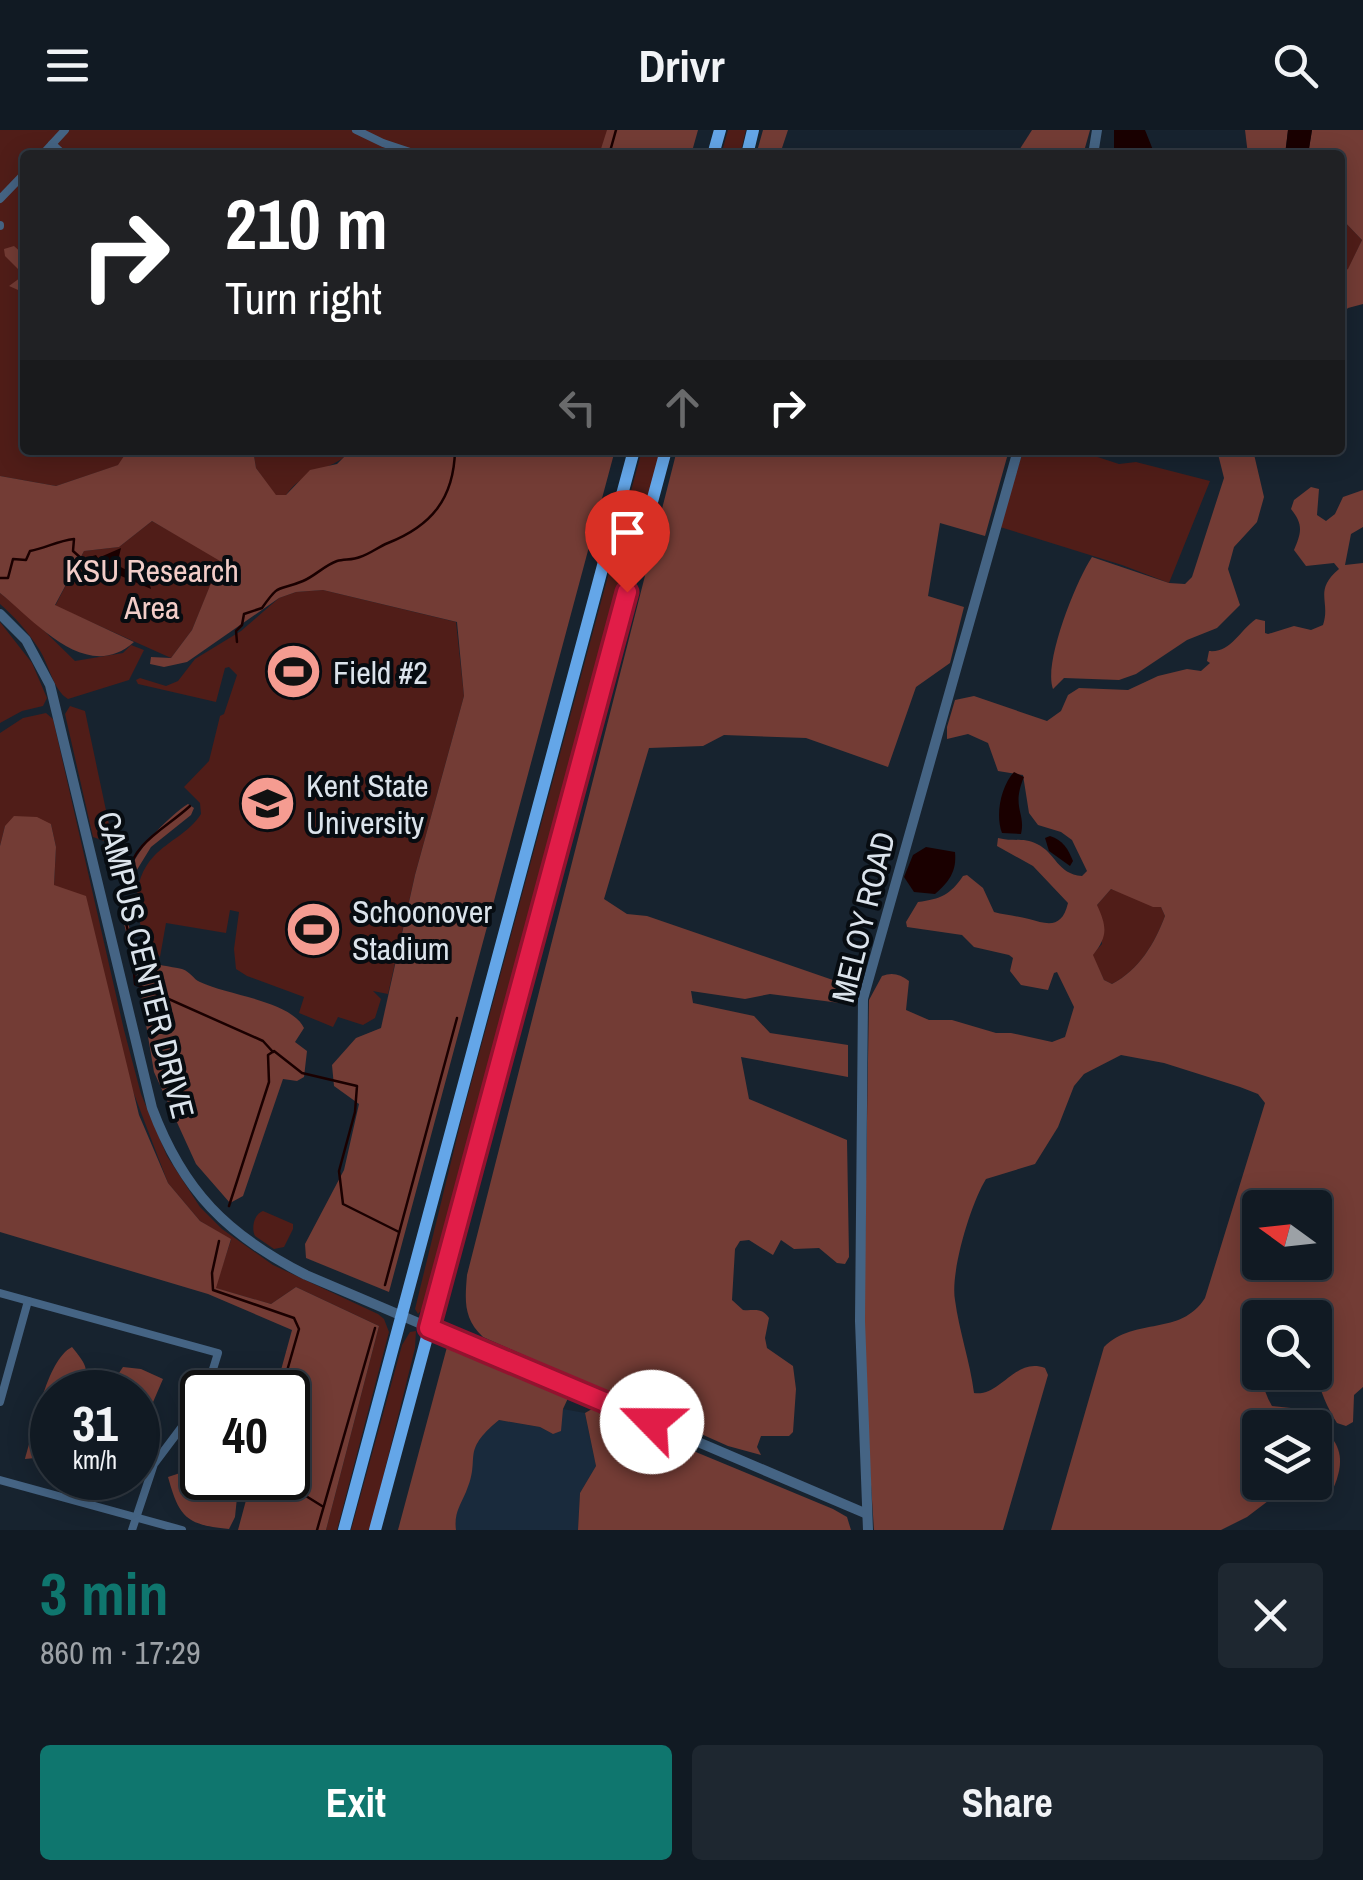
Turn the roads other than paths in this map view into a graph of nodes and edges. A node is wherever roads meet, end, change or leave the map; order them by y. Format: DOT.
graph roads {
  1 [pos="66,130"];
  2 [pos="356,130"];
  3 [pos="52,144"];
  4 [pos="47,150"];
  5 [pos="59,150"];
  6 [pos="404,150"];
  7 [pos="20,178"];
  8 [pos="0,199"];
  9 [pos="633,455"];
  10 [pos="665,455"];
  11 [pos="1017,455"];
  12 [pos="0,614"];
  13 [pos="0,1294"];
  14 [pos="28,1301"];
  15 [pos="402,1316"];
  16 [pos="429,1328"];
  17 [pos="213,1370"];
  18 [pos="0,1402"];
  19 [pos="180,1429"];
  20 [pos="0,1480"];
  21 [pos="867,1514"];
  22 [pos="136,1517"];
  23 [pos="132,1530"];
  24 [pos="182,1530"];
  25 [pos="344,1530"];
  26 [pos="375,1530"];
  27 [pos="868,1530"];
  1 -- 3 [label="street"];
  2 -- 6 [label="street"];
  3 -- 4 [label="street"];
  3 -- 5 [label="street"];
  7 -- 8 [label="street"];
  9 -- 15 [label="main road"];
  10 -- 16 [label="main road"];
  11 -- 21 [label="street, MELOY ROAD"];
  12 -- 15 [label="street, CAMPUS CENTER DRIVE"];
  13 -- 14 [label="street"];
  14 -- 17 [label="street"];
  14 -- 18 [label="street"];
  15 -- 16 [label="street, CAMPUS CENTER DRIVE"];
  15 -- 25 [label="main road"];
  16 -- 21 [label="street, CAMPUS CENTER DRIVE"];
  16 -- 26 [label="main road"];
  19 -- 22 [label="street"];
  20 -- 22 [label="street"];
  21 -- 27 [label="street, MELOY ROAD"];
  22 -- 23 [label="street"];
  22 -- 24 [label="street"];
}
